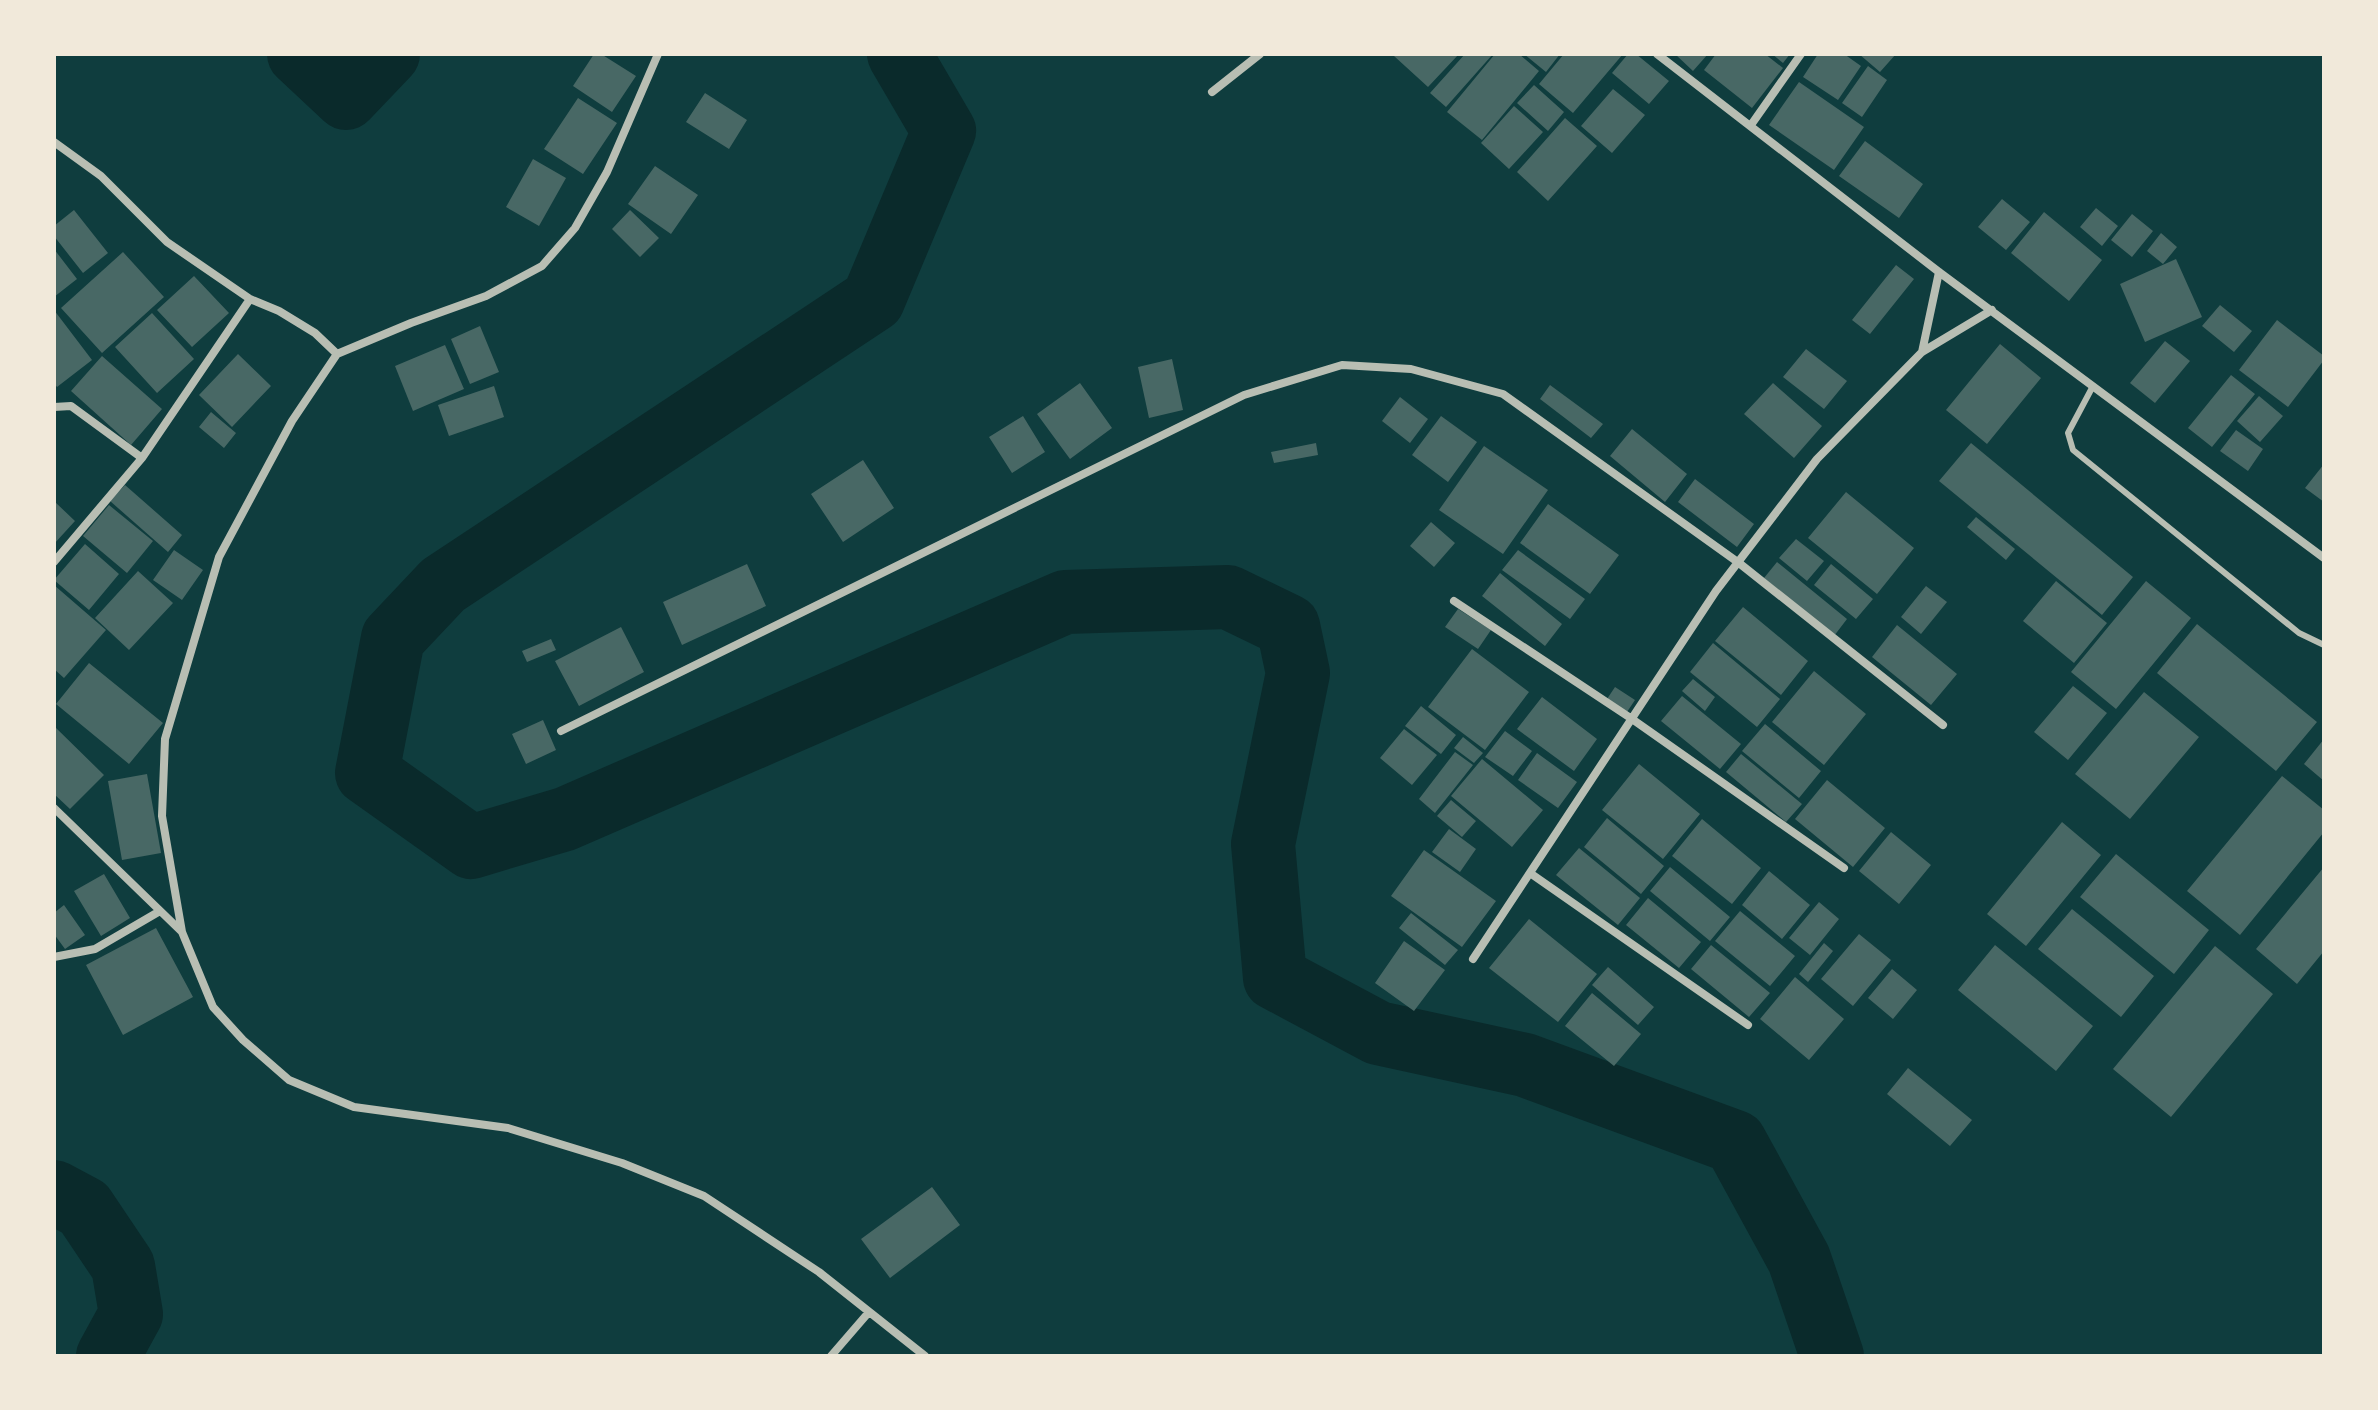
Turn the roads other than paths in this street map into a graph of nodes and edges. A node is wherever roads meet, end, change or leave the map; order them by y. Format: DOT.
graph roads {
  1 [pos="658,54"];
  2 [pos="1260,54"];
  3 [pos="1657,54"];
  4 [pos="1801,54"];
  5 [pos="1212,92"];
  6 [pos="1751,125"];
  7 [pos="54,142"];
  8 [pos="1939,272"];
  9 [pos="250,299"];
  10 [pos="1992,310"];
  11 [pos="1922,352"];
  12 [pos="337,354"];
  13 [pos="2093,386"];
  14 [pos="54,407"];
  15 [pos="142,458"];
  16 [pos="2324,558"];
  17 [pos="54,562"];
  18 [pos="1739,563"];
  19 [pos="1454,601"];
  20 [pos="2324,645"];
  21 [pos="1632,719"];
  22 [pos="1943,725"];
  23 [pos="561,731"];
  24 [pos="54,808"];
  25 [pos="1844,868"];
  26 [pos="1530,873"];
  27 [pos="160,911"];
  28 [pos="182,932"];
  29 [pos="54,957"];
  30 [pos="1473,959"];
  31 [pos="1748,1025"];
  32 [pos="869,1312"];
  33 [pos="831,1356"];
  34 [pos="925,1356"];
  1 -- 12 [label="street"];
  2 -- 5 [label="street"];
  3 -- 6 [label="street"];
  4 -- 6 [label="street"];
  6 -- 8 [label="street"];
  7 -- 9 [label="street"];
  8 -- 10 [label="street"];
  8 -- 11 [label="street"];
  9 -- 12 [label="street"];
  9 -- 15 [label="street"];
  10 -- 11 [label="street"];
  10 -- 13 [label="street"];
  11 -- 18 [label="street"];
  12 -- 28 [label="street"];
  13 -- 16 [label="street"];
  13 -- 20 [label="lane"];
  14 -- 15 [label="street"];
  15 -- 17 [label="street"];
  18 -- 21 [label="street"];
  18 -- 22 [label="street"];
  18 -- 23 [label="street"];
  19 -- 21 [label="street"];
  21 -- 25 [label="street"];
  21 -- 26 [label="street"];
  24 -- 27 [label="street"];
  26 -- 30 [label="street"];
  26 -- 31 [label="street"];
  27 -- 28 [label="street"];
  27 -- 29 [label="street"];
  28 -- 32 [label="street"];
  32 -- 33 [label="street"];
  32 -- 34 [label="street"];
}
